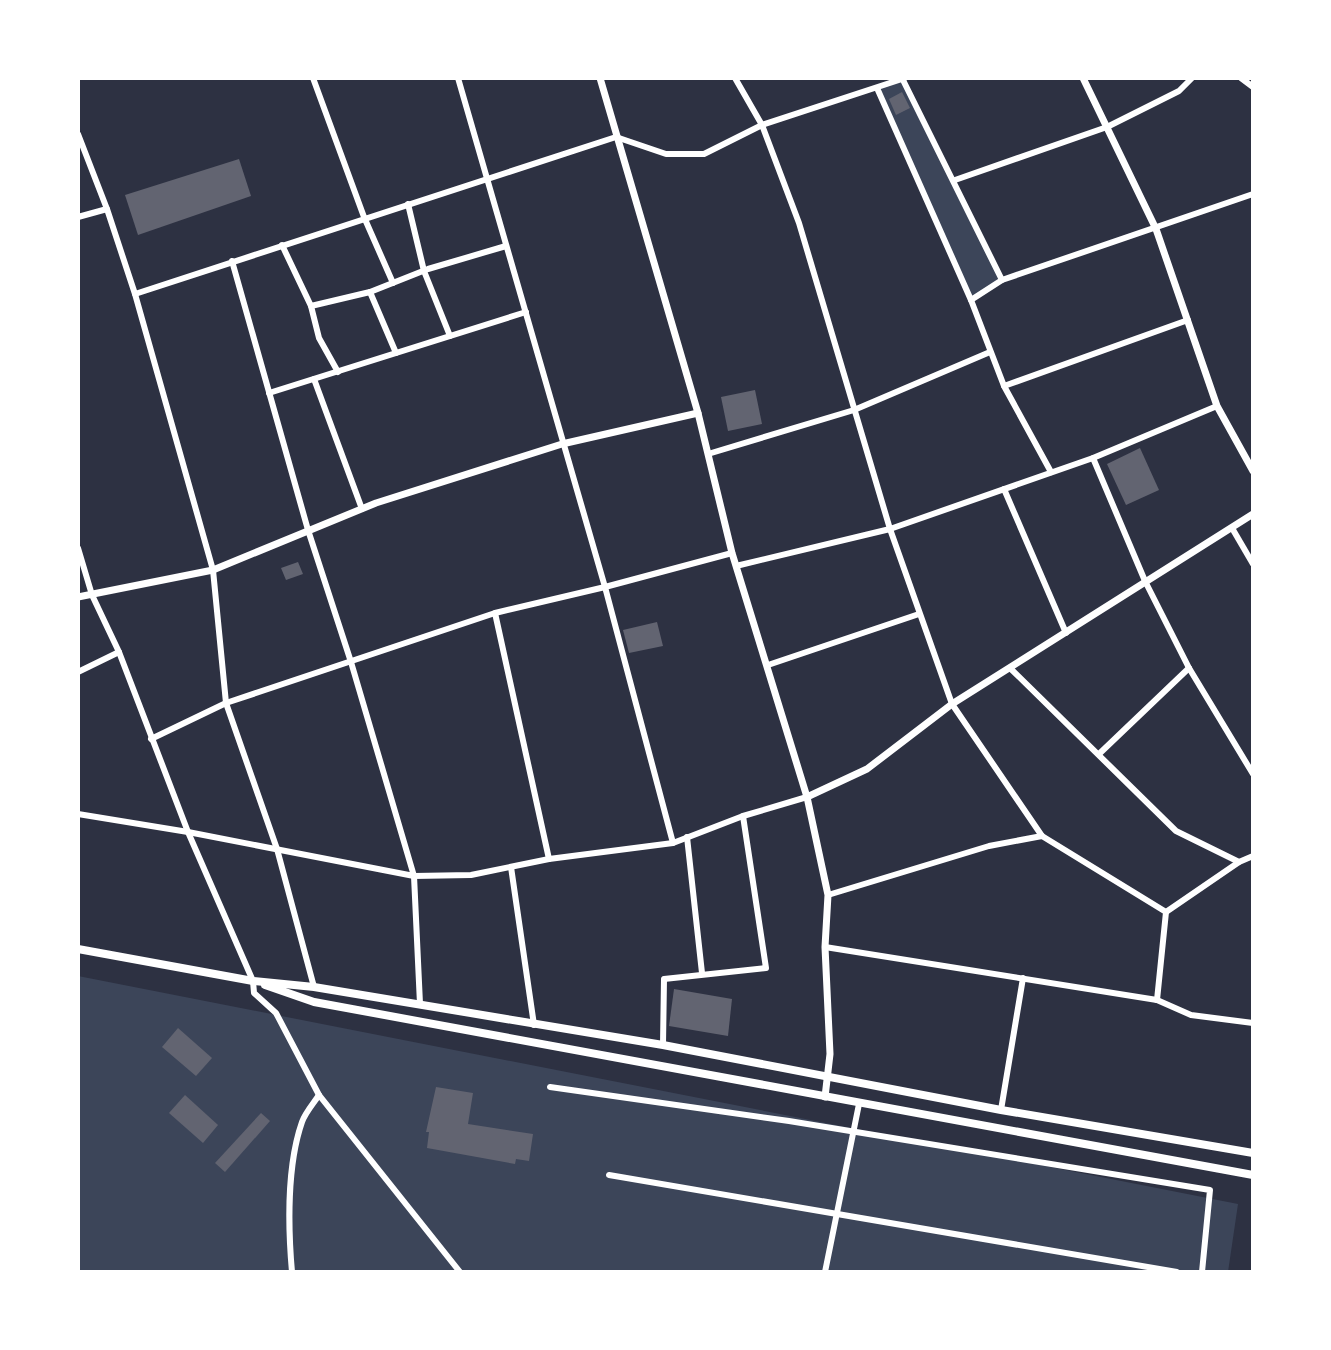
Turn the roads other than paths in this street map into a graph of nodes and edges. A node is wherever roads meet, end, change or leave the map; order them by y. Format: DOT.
graph roads {
  1 [pos="313,78"];
  2 [pos="458,78"];
  3 [pos="600,78"];
  4 [pos="735,78"];
  5 [pos="903,78"];
  6 [pos="1083,78"];
  7 [pos="1192,78"];
  8 [pos="1241,78"];
  9 [pos="1253,87"];
  10 [pos="877,88"];
  11 [pos="762,125"];
  12 [pos="1107,127"];
  13 [pos="78,134"];
  14 [pos="616,137"];
  15 [pos="485,180"];
  16 [pos="955,180"];
  17 [pos="1251,196"];
  18 [pos="408,204"];
  19 [pos="1253,208"];
  20 [pos="107,209"];
  21 [pos="78,217"];
  22 [pos="364,217"];
  23 [pos="1156,229"];
  24 [pos="282,245"];
  25 [pos="506,246"];
  26 [pos="232,261"];
  27 [pos="424,271"];
  28 [pos="1002,280"];
  29 [pos="393,283"];
  30 [pos="370,292"];
  31 [pos="135,294"];
  32 [pos="971,300"];
  33 [pos="311,306"];
  34 [pos="526,312"];
  35 [pos="1188,320"];
  36 [pos="450,336"];
  37 [pos="990,352"];
  38 [pos="396,353"];
  39 [pos="338,372"];
  40 [pos="314,379"];
  41 [pos="1004,386"];
  42 [pos="269,393"];
  43 [pos="1217,406"];
  44 [pos="854,410"];
  45 [pos="698,413"];
  46 [pos="562,444"];
  47 [pos="708,454"];
  48 [pos="1093,458"];
  49 [pos="1253,471"];
  50 [pos="1051,472"];
  51 [pos="1004,489"];
  52 [pos="362,509"];
  53 [pos="1253,514"];
  54 [pos="1232,528"];
  55 [pos="890,529"];
  56 [pos="308,530"];
  57 [pos="78,548"];
  58 [pos="732,553"];
  59 [pos="1253,564"];
  60 [pos="736,566"];
  61 [pos="213,570"];
  62 [pos="1145,581"];
  63 [pos="605,587"];
  64 [pos="92,595"];
  65 [pos="78,597"];
  66 [pos="495,613"];
  67 [pos="919,614"];
  68 [pos="1066,633"];
  69 [pos="119,652"];
  70 [pos="351,662"];
  71 [pos="768,665"];
  72 [pos="1189,668"];
  73 [pos="1011,669"];
  74 [pos="78,672"];
  75 [pos="226,703"];
  76 [pos="952,704"];
  77 [pos="151,739"];
  78 [pos="1099,754"];
  79 [pos="1253,774"];
  80 [pos="807,797"];
  81 [pos="78,814"];
  82 [pos="743,816"];
  83 [pos="188,832"];
  84 [pos="1042,836"];
  85 [pos="687,837"];
  86 [pos="673,843"];
  87 [pos="277,849"];
  88 [pos="1253,856"];
  89 [pos="549,859"];
  90 [pos="1239,862"];
  91 [pos="511,867"];
  92 [pos="414,876"];
  93 [pos="828,895"];
  94 [pos="1166,912"];
  95 [pos="825,947"];
  96 [pos="78,949"];
  97 [pos="702,973"];
  98 [pos="1023,978"];
  99 [pos="253,981"];
  100 [pos="314,987"];
  101 [pos="1157,1000"];
  102 [pos="420,1004"];
  103 [pos="1253,1023"];
  104 [pos="534,1025"];
  105 [pos="663,1045"];
  106 [pos="828,1078"];
  107 [pos="550,1087"];
  108 [pos="319,1095"];
  109 [pos="825,1097"];
  110 [pos="859,1104"];
  111 [pos="1001,1110"];
  112 [pos="853,1132"];
  113 [pos="1253,1153"];
  114 [pos="609,1175"];
  115 [pos="1253,1175"];
  116 [pos="837,1213"];
  117 [pos="292,1272"];
  118 [pos="460,1272"];
  119 [pos="825,1272"];
  120 [pos="1177,1272"];
  121 [pos="1202,1272"];
  1 -- 22 [label="street"];
  2 -- 15 [label="street"];
  3 -- 14 [label="street"];
  4 -- 11 [label="street"];
  5 -- 10 [label="street"];
  5 -- 16 [label="street"];
  6 -- 12 [label="street"];
  7 -- 12 [label="street"];
  8 -- 9 [label="street"];
  10 -- 11 [label="street"];
  10 -- 32 [label="street"];
  11 -- 14 [label="street"];
  11 -- 44 [label="street"];
  12 -- 16 [label="street"];
  12 -- 23 [label="street"];
  13 -- 20 [label="street"];
  14 -- 15 [label="street"];
  14 -- 45 [label="street"];
  15 -- 18 [label="street"];
  15 -- 25 [label="street"];
  16 -- 28 [label="street"];
  17 -- 19 [label="street"];
  17 -- 23 [label="street"];
  18 -- 22 [label="street"];
  18 -- 27 [label="street"];
  20 -- 21 [label="street"];
  20 -- 31 [label="street"];
  22 -- 24 [label="street"];
  22 -- 29 [label="street"];
  23 -- 28 [label="street"];
  23 -- 35 [label="street"];
  24 -- 26 [label="street"];
  24 -- 33 [label="street"];
  25 -- 27 [label="street"];
  25 -- 34 [label="street"];
  26 -- 31 [label="street"];
  26 -- 42 [label="street"];
  27 -- 29 [label="street"];
  27 -- 36 [label="street"];
  28 -- 32 [label="street"];
  29 -- 30 [label="street"];
  30 -- 33 [label="street"];
  30 -- 38 [label="street"];
  31 -- 61 [label="street"];
  32 -- 37 [label="street"];
  33 -- 39 [label="street"];
  34 -- 36 [label="street"];
  34 -- 46 [label="street"];
  35 -- 41 [label="street"];
  35 -- 43 [label="street"];
  36 -- 38 [label="street"];
  37 -- 41 [label="street"];
  37 -- 44 [label="street"];
  38 -- 39 [label="street"];
  39 -- 40 [label="street"];
  40 -- 42 [label="street"];
  40 -- 52 [label="street"];
  41 -- 50 [label="street"];
  42 -- 56 [label="street"];
  43 -- 48 [label="street"];
  43 -- 49 [label="street"];
  44 -- 47 [label="street"];
  44 -- 55 [label="street"];
  45 -- 46 [label="street"];
  45 -- 47 [label="street"];
  46 -- 52 [label="street"];
  46 -- 63 [label="street"];
  47 -- 58 [label="street"];
  48 -- 50 [label="street"];
  48 -- 62 [label="street"];
  50 -- 51 [label="street"];
  51 -- 55 [label="street"];
  51 -- 68 [label="street"];
  52 -- 56 [label="street"];
  53 -- 54 [label="street"];
  54 -- 59 [label="street"];
  54 -- 62 [label="street"];
  55 -- 60 [label="street"];
  55 -- 67 [label="street"];
  56 -- 61 [label="street"];
  56 -- 70 [label="street"];
  57 -- 64 [label="street"];
  58 -- 60 [label="street"];
  58 -- 63 [label="street"];
  60 -- 71 [label="street"];
  61 -- 64 [label="street"];
  61 -- 75 [label="street"];
  62 -- 68 [label="street"];
  62 -- 72 [label="street"];
  63 -- 66 [label="street"];
  63 -- 86 [label="street"];
  64 -- 65 [label="street"];
  64 -- 69 [label="street"];
  66 -- 70 [label="street"];
  66 -- 89 [label="street"];
  67 -- 71 [label="street"];
  67 -- 76 [label="street"];
  68 -- 73 [label="street"];
  69 -- 74 [label="street"];
  69 -- 77 [label="street"];
  70 -- 75 [label="street"];
  70 -- 92 [label="street"];
  71 -- 80 [label="street"];
  72 -- 78 [label="street"];
  72 -- 79 [label="street"];
  73 -- 76 [label="street"];
  73 -- 78 [label="street"];
  75 -- 77 [label="street"];
  75 -- 87 [label="street"];
  76 -- 80 [label="street"];
  76 -- 84 [label="street"];
  77 -- 83 [label="street"];
  78 -- 90 [label="street"];
  80 -- 82 [label="street"];
  80 -- 93 [label="street"];
  81 -- 83 [label="street"];
  82 -- 85 [label="street"];
  82 -- 97 [label="street"];
  83 -- 87 [label="street"];
  83 -- 99 [label="street"];
  84 -- 93 [label="street"];
  84 -- 94 [label="street"];
  85 -- 86 [label="street"];
  85 -- 97 [label="street"];
  86 -- 89 [label="street"];
  87 -- 92 [label="street"];
  87 -- 100 [label="street"];
  88 -- 90 [label="street"];
  89 -- 91 [label="street"];
  90 -- 94 [label="street"];
  91 -- 92 [label="street"];
  91 -- 104 [label="street"];
  92 -- 102 [label="street"];
  93 -- 95 [label="street"];
  94 -- 101 [label="street"];
  95 -- 98 [label="street"];
  95 -- 106 [label="street"];
  96 -- 99 [label="main road"];
  97 -- 105 [label="street"];
  98 -- 101 [label="street"];
  98 -- 111 [label="street"];
  99 -- 100 [label="main road"];
  99 -- 108 [label="street"];
  99 -- 109 [label="main road"];
  100 -- 102 [label="main road"];
  101 -- 103 [label="street"];
  102 -- 104 [label="main road"];
  104 -- 105 [label="main road"];
  105 -- 106 [label="main road"];
  106 -- 109 [label="street"];
  106 -- 111 [label="main road"];
  107 -- 112 [label="street"];
  108 -- 117 [label="street"];
  108 -- 118 [label="street"];
  109 -- 110 [label="main road"];
  110 -- 112 [label="street"];
  110 -- 115 [label="main road"];
  111 -- 113 [label="main road"];
  112 -- 116 [label="street"];
  112 -- 121 [label="street"];
  114 -- 116 [label="street"];
  116 -- 119 [label="street"];
  116 -- 120 [label="street"];
}
